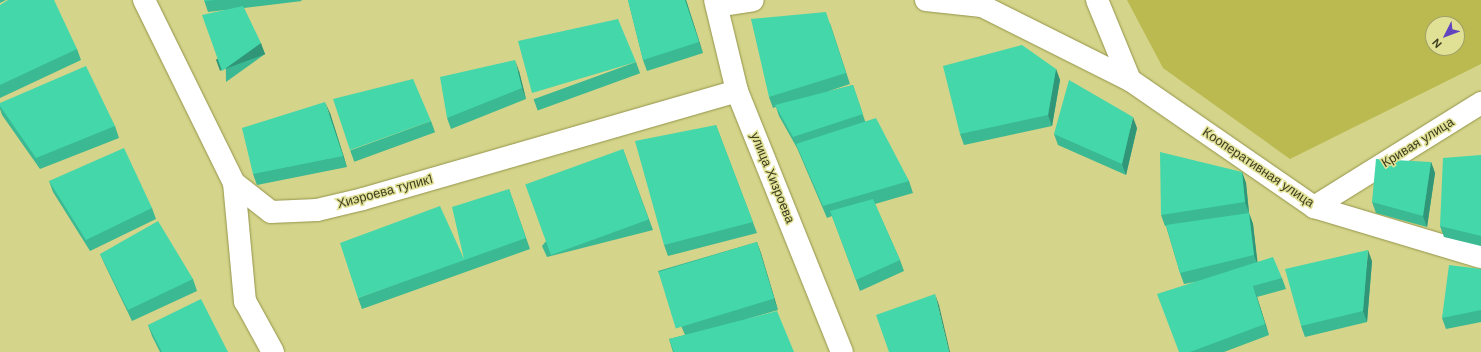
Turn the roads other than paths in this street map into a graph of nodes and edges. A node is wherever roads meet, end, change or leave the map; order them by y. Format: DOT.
graph roads {
  1 [pos="144,0"];
  2 [pos="753,0"];
  3 [pos="926,0"];
  4 [pos="1097,0"];
  5 [pos="716,3"];
  6 [pos="1130,80"];
  7 [pos="737,91"];
  8 [pos="1481,103"];
  9 [pos="234,183"];
  10 [pos="1314,207"];
  11 [pos="1481,257"];
  12 [pos="273,352"];
  13 [pos="842,352"];
  1 -- 9 [label="street, Хиэроева тупик1"];
  2 -- 5 [label="street"];
  3 -- 6 [label="street, Кооперативная улица"];
  4 -- 6 [label="street"];
  5 -- 7 [label="street, улица Хизроева"];
  6 -- 10 [label="street, Кооперативная улица"];
  7 -- 9 [label="street, Хиэроева тупик1"];
  7 -- 13 [label="street, улица Хизроева"];
  8 -- 10 [label="street, Кривая улица"];
  9 -- 12 [label="street"];
  10 -- 11 [label="street, Кооперативная улица"];
}
